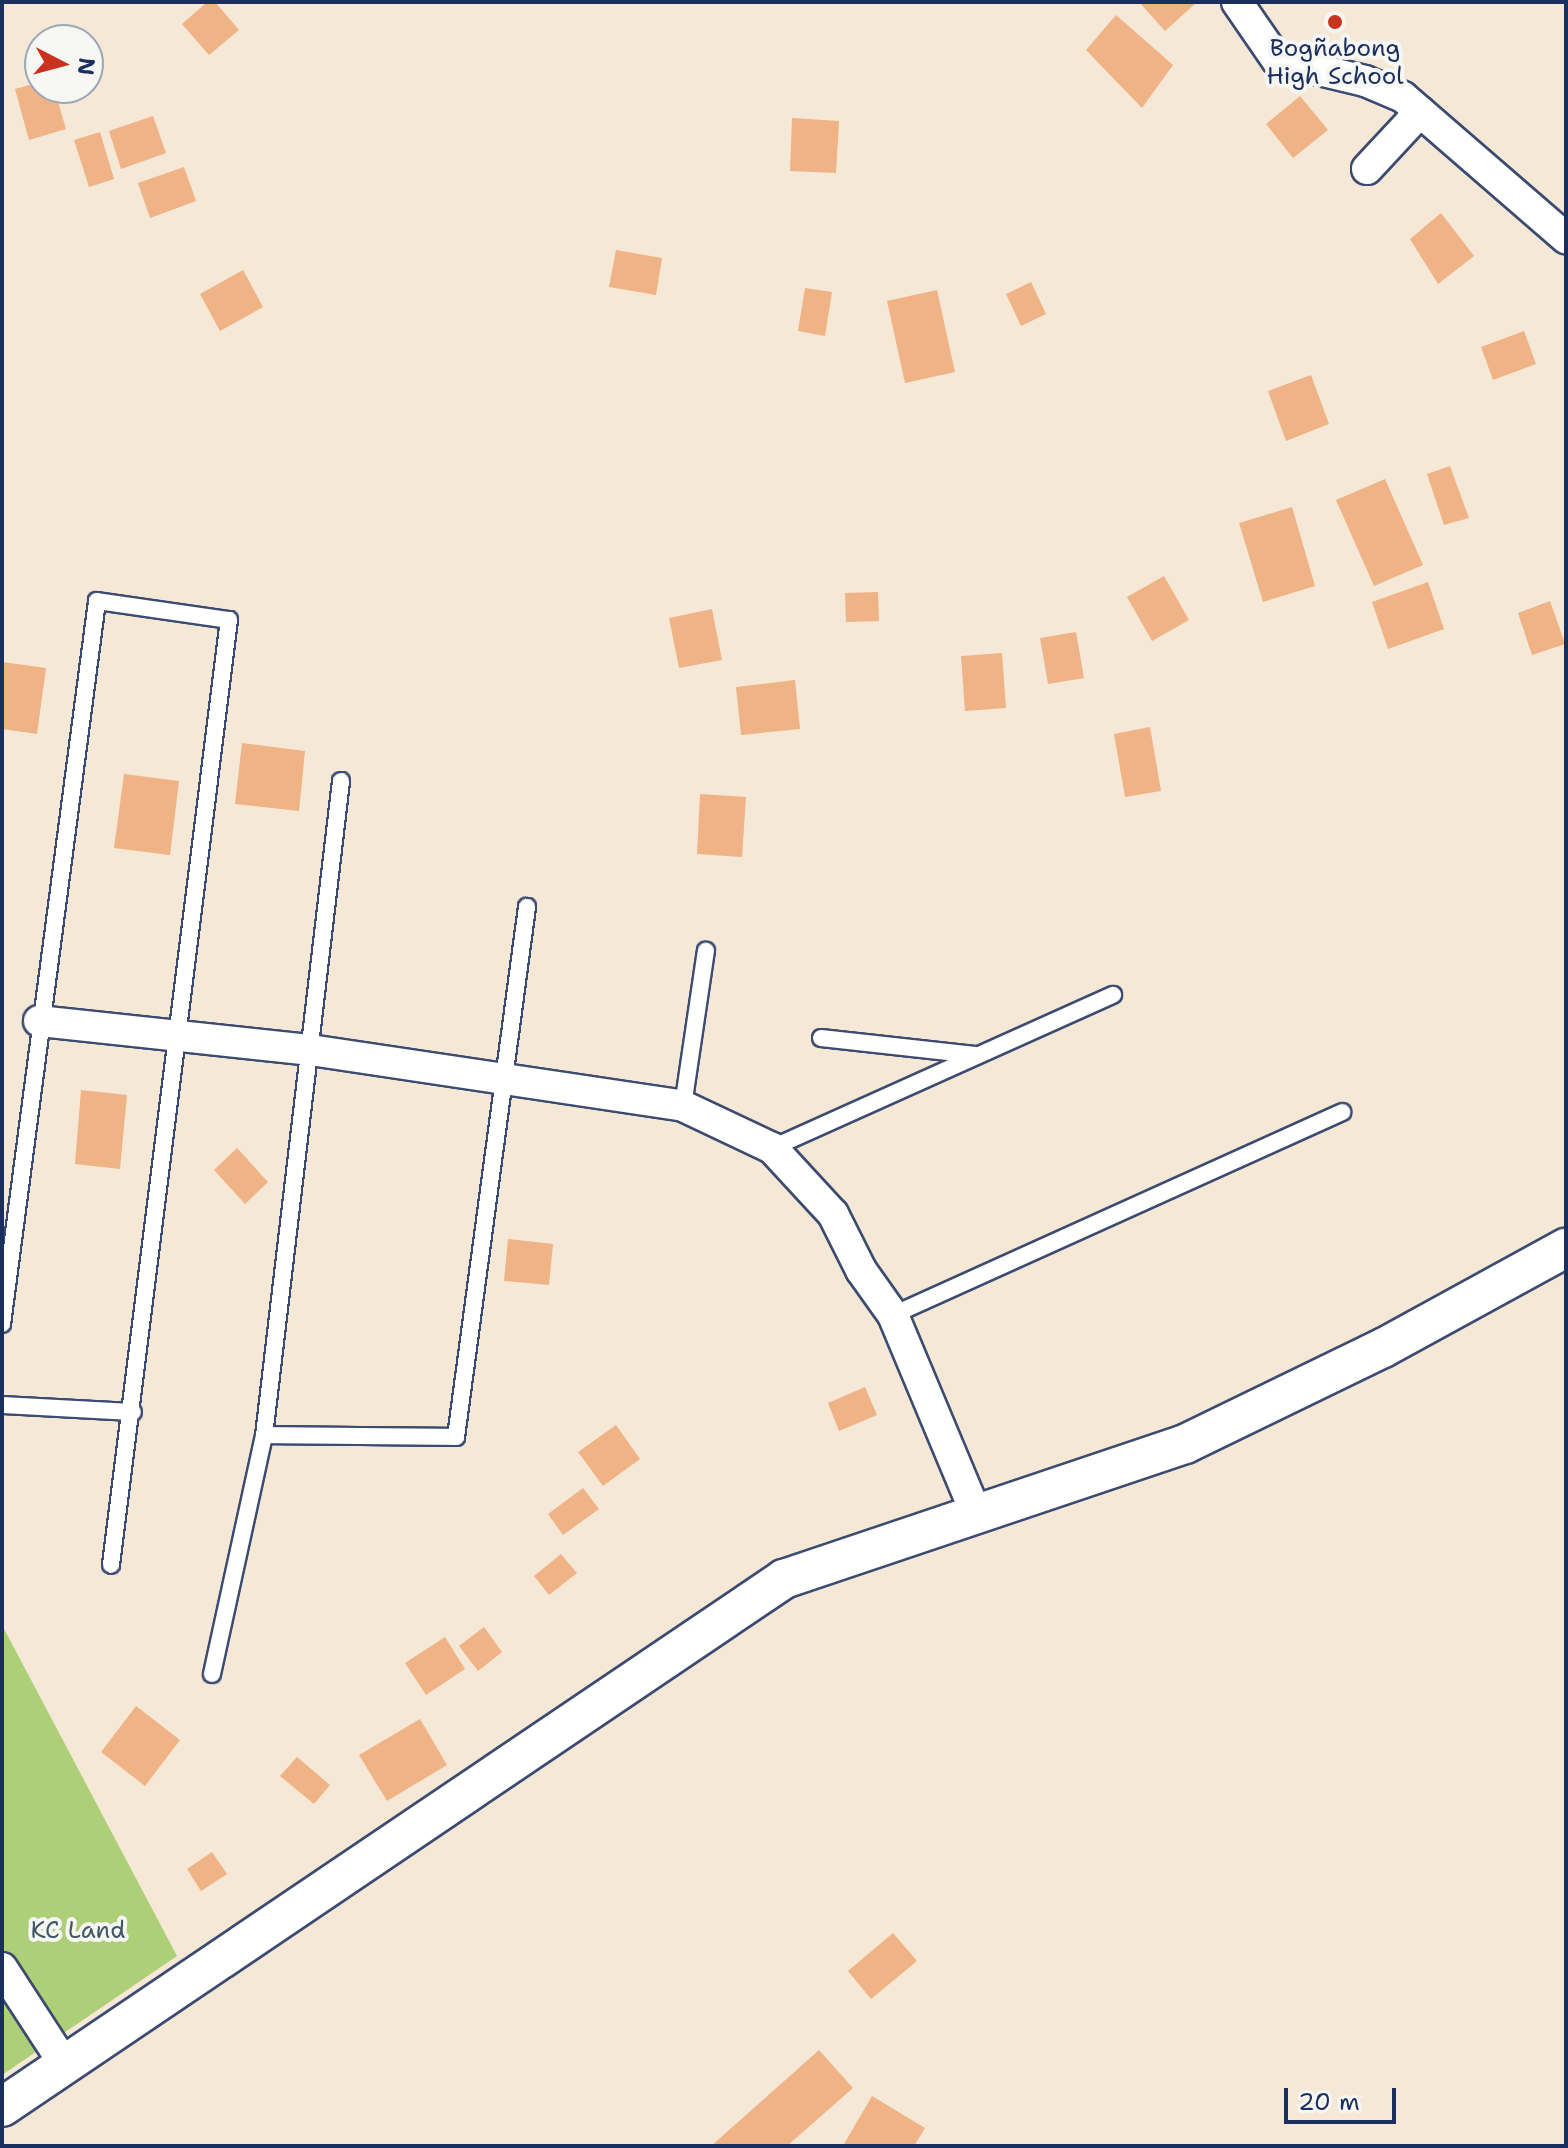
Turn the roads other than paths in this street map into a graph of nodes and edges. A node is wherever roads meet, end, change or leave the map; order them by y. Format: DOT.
graph roads {
  1 [pos="1237,2"];
  2 [pos="1420,112"];
  3 [pos="1367,169"];
  4 [pos="1566,238"];
  5 [pos="341,781"];
  6 [pos="527,907"];
  7 [pos="706,951"];
  8 [pos="1113,995"];
  9 [pos="39,1021"];
  10 [pos="821,1038"];
  11 [pos="179,1039"];
  12 [pos="310,1050"];
  13 [pos="976,1055"];
  14 [pos="501,1080"];
  15 [pos="683,1106"];
  16 [pos="1342,1112"];
  17 [pos="772,1148"];
  18 [pos="1566,1248"];
  19 [pos="893,1315"];
  20 [pos="2,1324"];
  21 [pos="2,1405"];
  22 [pos="133,1412"];
  23 [pos="264,1435"];
  24 [pos="976,1513"];
  25 [pos="111,1565"];
  26 [pos="212,1674"];
  27 [pos="2,1968"];
  28 [pos="63,2062"];
  29 [pos="2,2107"];
  1 -- 2 [label="street"];
  2 -- 3 [label="street"];
  2 -- 4 [label="street"];
  5 -- 12 [label="lane"];
  6 -- 14 [label="lane"];
  7 -- 15 [label="lane"];
  8 -- 13 [label="lane"];
  9 -- 11 [label="street"];
  9 -- 11 [label="lane"];
  9 -- 20 [label="lane"];
  10 -- 13 [label="lane"];
  11 -- 12 [label="street"];
  11 -- 22 [label="lane"];
  12 -- 14 [label="street"];
  12 -- 23 [label="lane"];
  13 -- 17 [label="lane"];
  14 -- 15 [label="street"];
  14 -- 23 [label="lane"];
  15 -- 17 [label="street"];
  16 -- 19 [label="lane"];
  17 -- 19 [label="street"];
  18 -- 24 [label="street"];
  19 -- 24 [label="street"];
  21 -- 22 [label="lane"];
  22 -- 25 [label="lane"];
  23 -- 26 [label="lane"];
  24 -- 28 [label="street"];
  27 -- 28 [label="street"];
  28 -- 29 [label="street"];
}
